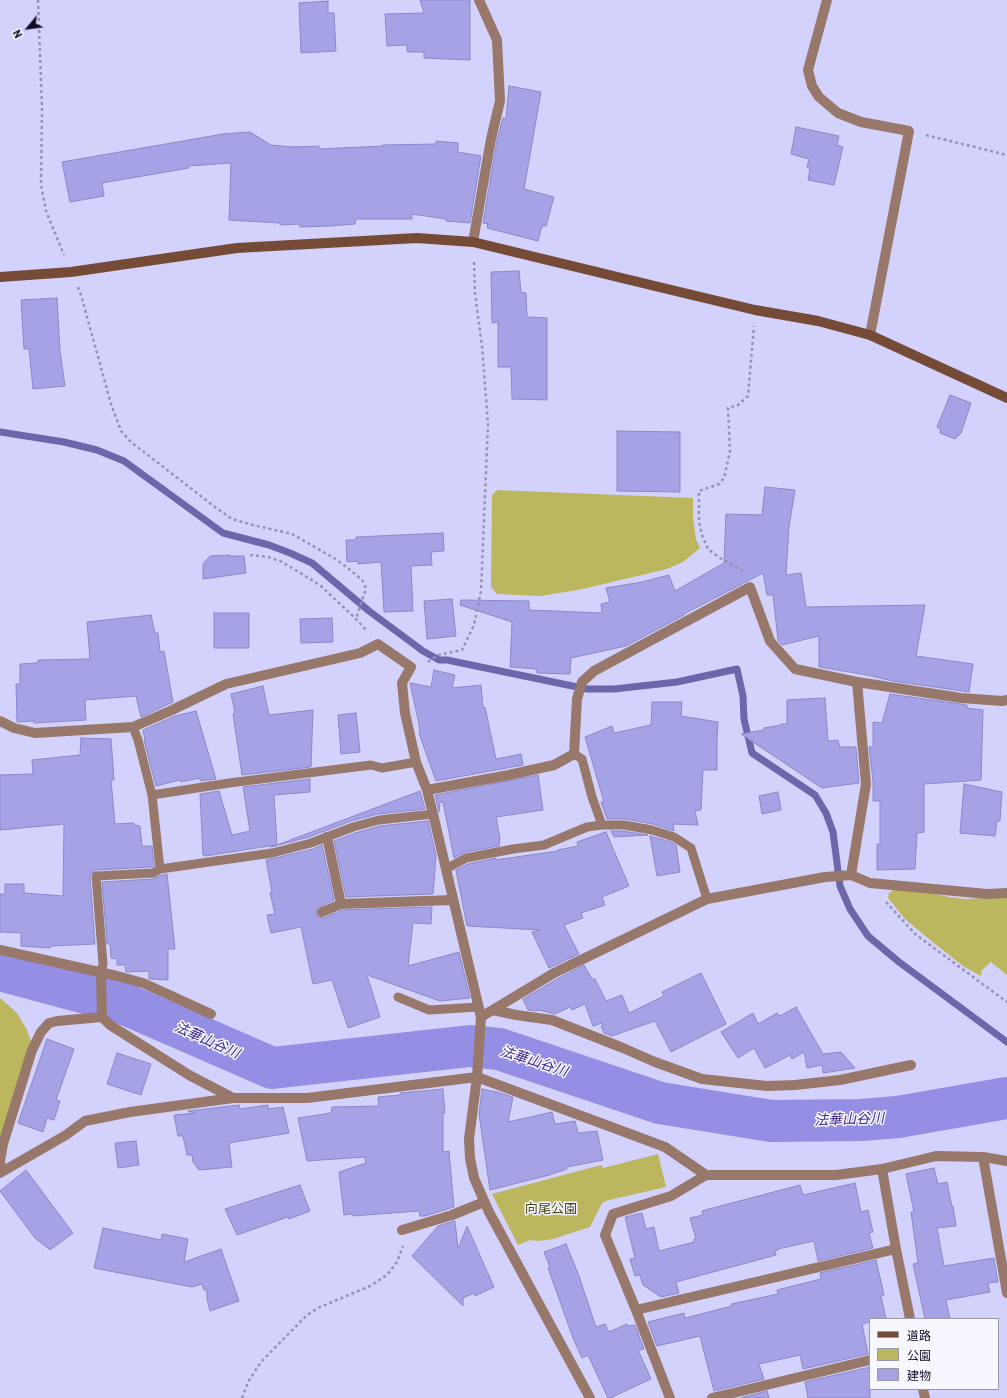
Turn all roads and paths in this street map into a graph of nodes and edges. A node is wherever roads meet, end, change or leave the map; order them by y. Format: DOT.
graph roads {
  1 [pos="38,0"];
  2 [pos="479,0"];
  3 [pos="826,0"];
  4 [pos="909,131"];
  5 [pos="1007,155"];
  6 [pos="473,242"];
  7 [pos="71,272"];
  8 [pos="0,277"];
  9 [pos="755,310"];
  10 [pos="870,335"];
  11 [pos="1007,398"];
  12 [pos="250,555"];
  13 [pos="750,587"];
  14 [pos="426,664"];
  15 [pos="857,682"];
  16 [pos="1007,700"];
  17 [pos="0,721"];
  18 [pos="133,727"];
  19 [pos="574,754"];
  20 [pos="416,762"];
  21 [pos="427,790"];
  22 [pos="152,795"];
  23 [pos="433,814"];
  24 [pos="602,825"];
  25 [pos="327,837"];
  26 [pos="160,869"];
  27 [pos="446,869"];
  28 [pos="851,875"];
  29 [pos="870,883"];
  30 [pos="1007,893"];
  31 [pos="707,899"];
  32 [pos="453,900"];
  33 [pos="341,904"];
  34 [pos="322,912"];
  35 [pos="0,950"];
  36 [pos="101,972"];
  37 [pos="398,997"];
  38 [pos="1007,1002"];
  39 [pos="493,1010"];
  40 [pos="479,1012"];
  41 [pos="211,1014"];
  42 [pos="102,1017"];
  43 [pos="911,1065"];
  44 [pos="477,1077"];
  45 [pos="233,1098"];
  46 [pos="983,1157"];
  47 [pos="1007,1161"];
  48 [pos="882,1169"];
  49 [pos="1,1173"];
  50 [pos="706,1175"];
  51 [pos="484,1202"];
  52 [pos="404,1229"];
  53 [pos="896,1249"];
  54 [pos="1007,1293"];
  55 [pos="636,1310"];
  56 [pos="910,1318"];
  57 [pos="869,1360"];
  58 [pos="242,1398"];
  59 [pos="590,1398"];
  60 [pos="670,1398"];
  61 [pos="712,1398"];
  1 -- 7 [label="path"];
  2 -- 6 [label="street"];
  3 -- 4 [label="street"];
  4 -- 5 [label="path"];
  4 -- 10 [label="street"];
  6 -- 7 [label="street"];
  6 -- 9 [label="street"];
  6 -- 14 [label="path"];
  7 -- 8 [label="street"];
  7 -- 12 [label="path"];
  9 -- 10 [label="street"];
  9 -- 13 [label="path"];
  10 -- 11 [label="street"];
  13 -- 15 [label="street"];
  13 -- 19 [label="street"];
  15 -- 16 [label="street"];
  15 -- 28 [label="street"];
  17 -- 18 [label="street"];
  18 -- 20 [label="street"];
  18 -- 22 [label="lane"];
  19 -- 21 [label="street"];
  19 -- 24 [label="lane"];
  20 -- 21 [label="street"];
  20 -- 22 [label="lane"];
  21 -- 23 [label="street"];
  22 -- 26 [label="lane"];
  23 -- 25 [label="lane"];
  23 -- 27 [label="street"];
  24 -- 27 [label="lane"];
  24 -- 31 [label="lane"];
  25 -- 26 [label="lane"];
  25 -- 33 [label="street"];
  26 -- 36 [label="lane"];
  27 -- 32 [label="street"];
  28 -- 29 [label="street"];
  28 -- 31 [label="street"];
  29 -- 30 [label="street"];
  29 -- 38 [label="path"];
  31 -- 39 [label="street"];
  32 -- 33 [label="street"];
  32 -- 40 [label="street"];
  33 -- 34 [label="street"];
  35 -- 36 [label="street"];
  36 -- 41 [label="street"];
  36 -- 42 [label="street"];
  37 -- 40 [label="lane"];
  39 -- 40 [label="street"];
  39 -- 43 [label="street"];
  40 -- 44 [label="street"];
  42 -- 45 [label="street"];
  42 -- 49 [label="street"];
  44 -- 45 [label="street"];
  44 -- 50 [label="street"];
  44 -- 51 [label="street"];
  45 -- 49 [label="street"];
  46 -- 47 [label="street"];
  46 -- 48 [label="street"];
  46 -- 54 [label="street"];
  48 -- 50 [label="street"];
  48 -- 53 [label="street"];
  50 -- 55 [label="street"];
  51 -- 52 [label="street"];
  51 -- 59 [label="street"];
  52 -- 58 [label="path"];
  53 -- 55 [label="street"];
  53 -- 56 [label="street"];
  55 -- 60 [label="street"];
  57 -- 61 [label="street"];
}
